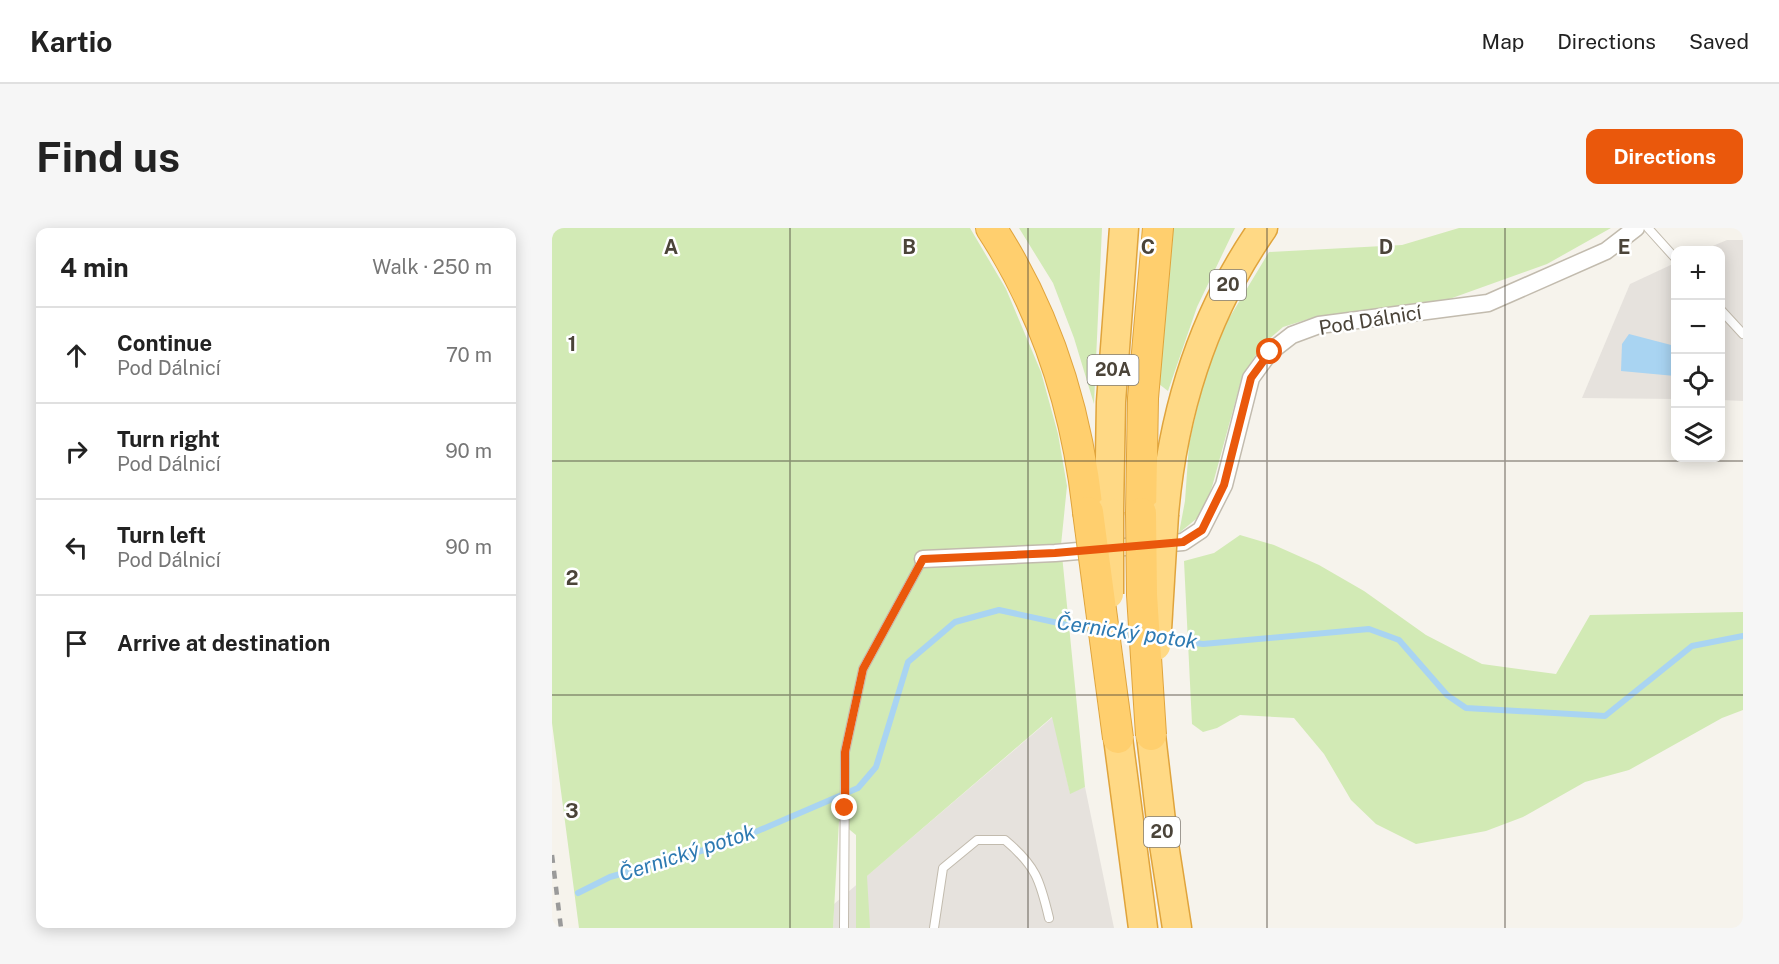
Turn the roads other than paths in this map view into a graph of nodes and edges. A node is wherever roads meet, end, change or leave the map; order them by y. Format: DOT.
graph roads {
  1 [pos="991,228"];
  2 [pos="1124,228"];
  3 [pos="1158,228"];
  4 [pos="1263,228"];
  5 [pos="1636,228"];
  6 [pos="1648,228"];
  7 [pos="1671,253"];
  8 [pos="1725,314"];
  9 [pos="1743,334"];
  10 [pos="1098,512"];
  11 [pos="1152,513"];
  12 [pos="923,559"];
  13 [pos="1151,735"];
  14 [pos="1118,738"];
  15 [pos="1049,918"];
  16 [pos="844,928"];
  17 [pos="934,928"];
  18 [pos="1143,928"];
  19 [pos="1177,928"];
  1 -- 10 [label="highway"];
  2 -- 10 [label="highway, 20A"];
  3 -- 11 [label="highway"];
  4 -- 11 [label="highway, 20"];
  5 -- 12 [label="street, Pod Dálnicí"];
  6 -- 7 [label="lane"];
  8 -- 9 [label="lane"];
  10 -- 14 [label="highway, bridge"];
  11 -- 13 [label="highway, bridge"];
  12 -- 16 [label="lane, Pod Dálnicí"];
  13 -- 19 [label="highway, 20"];
  14 -- 18 [label="highway, 20"];
  15 -- 17 [label="lane"];
}
